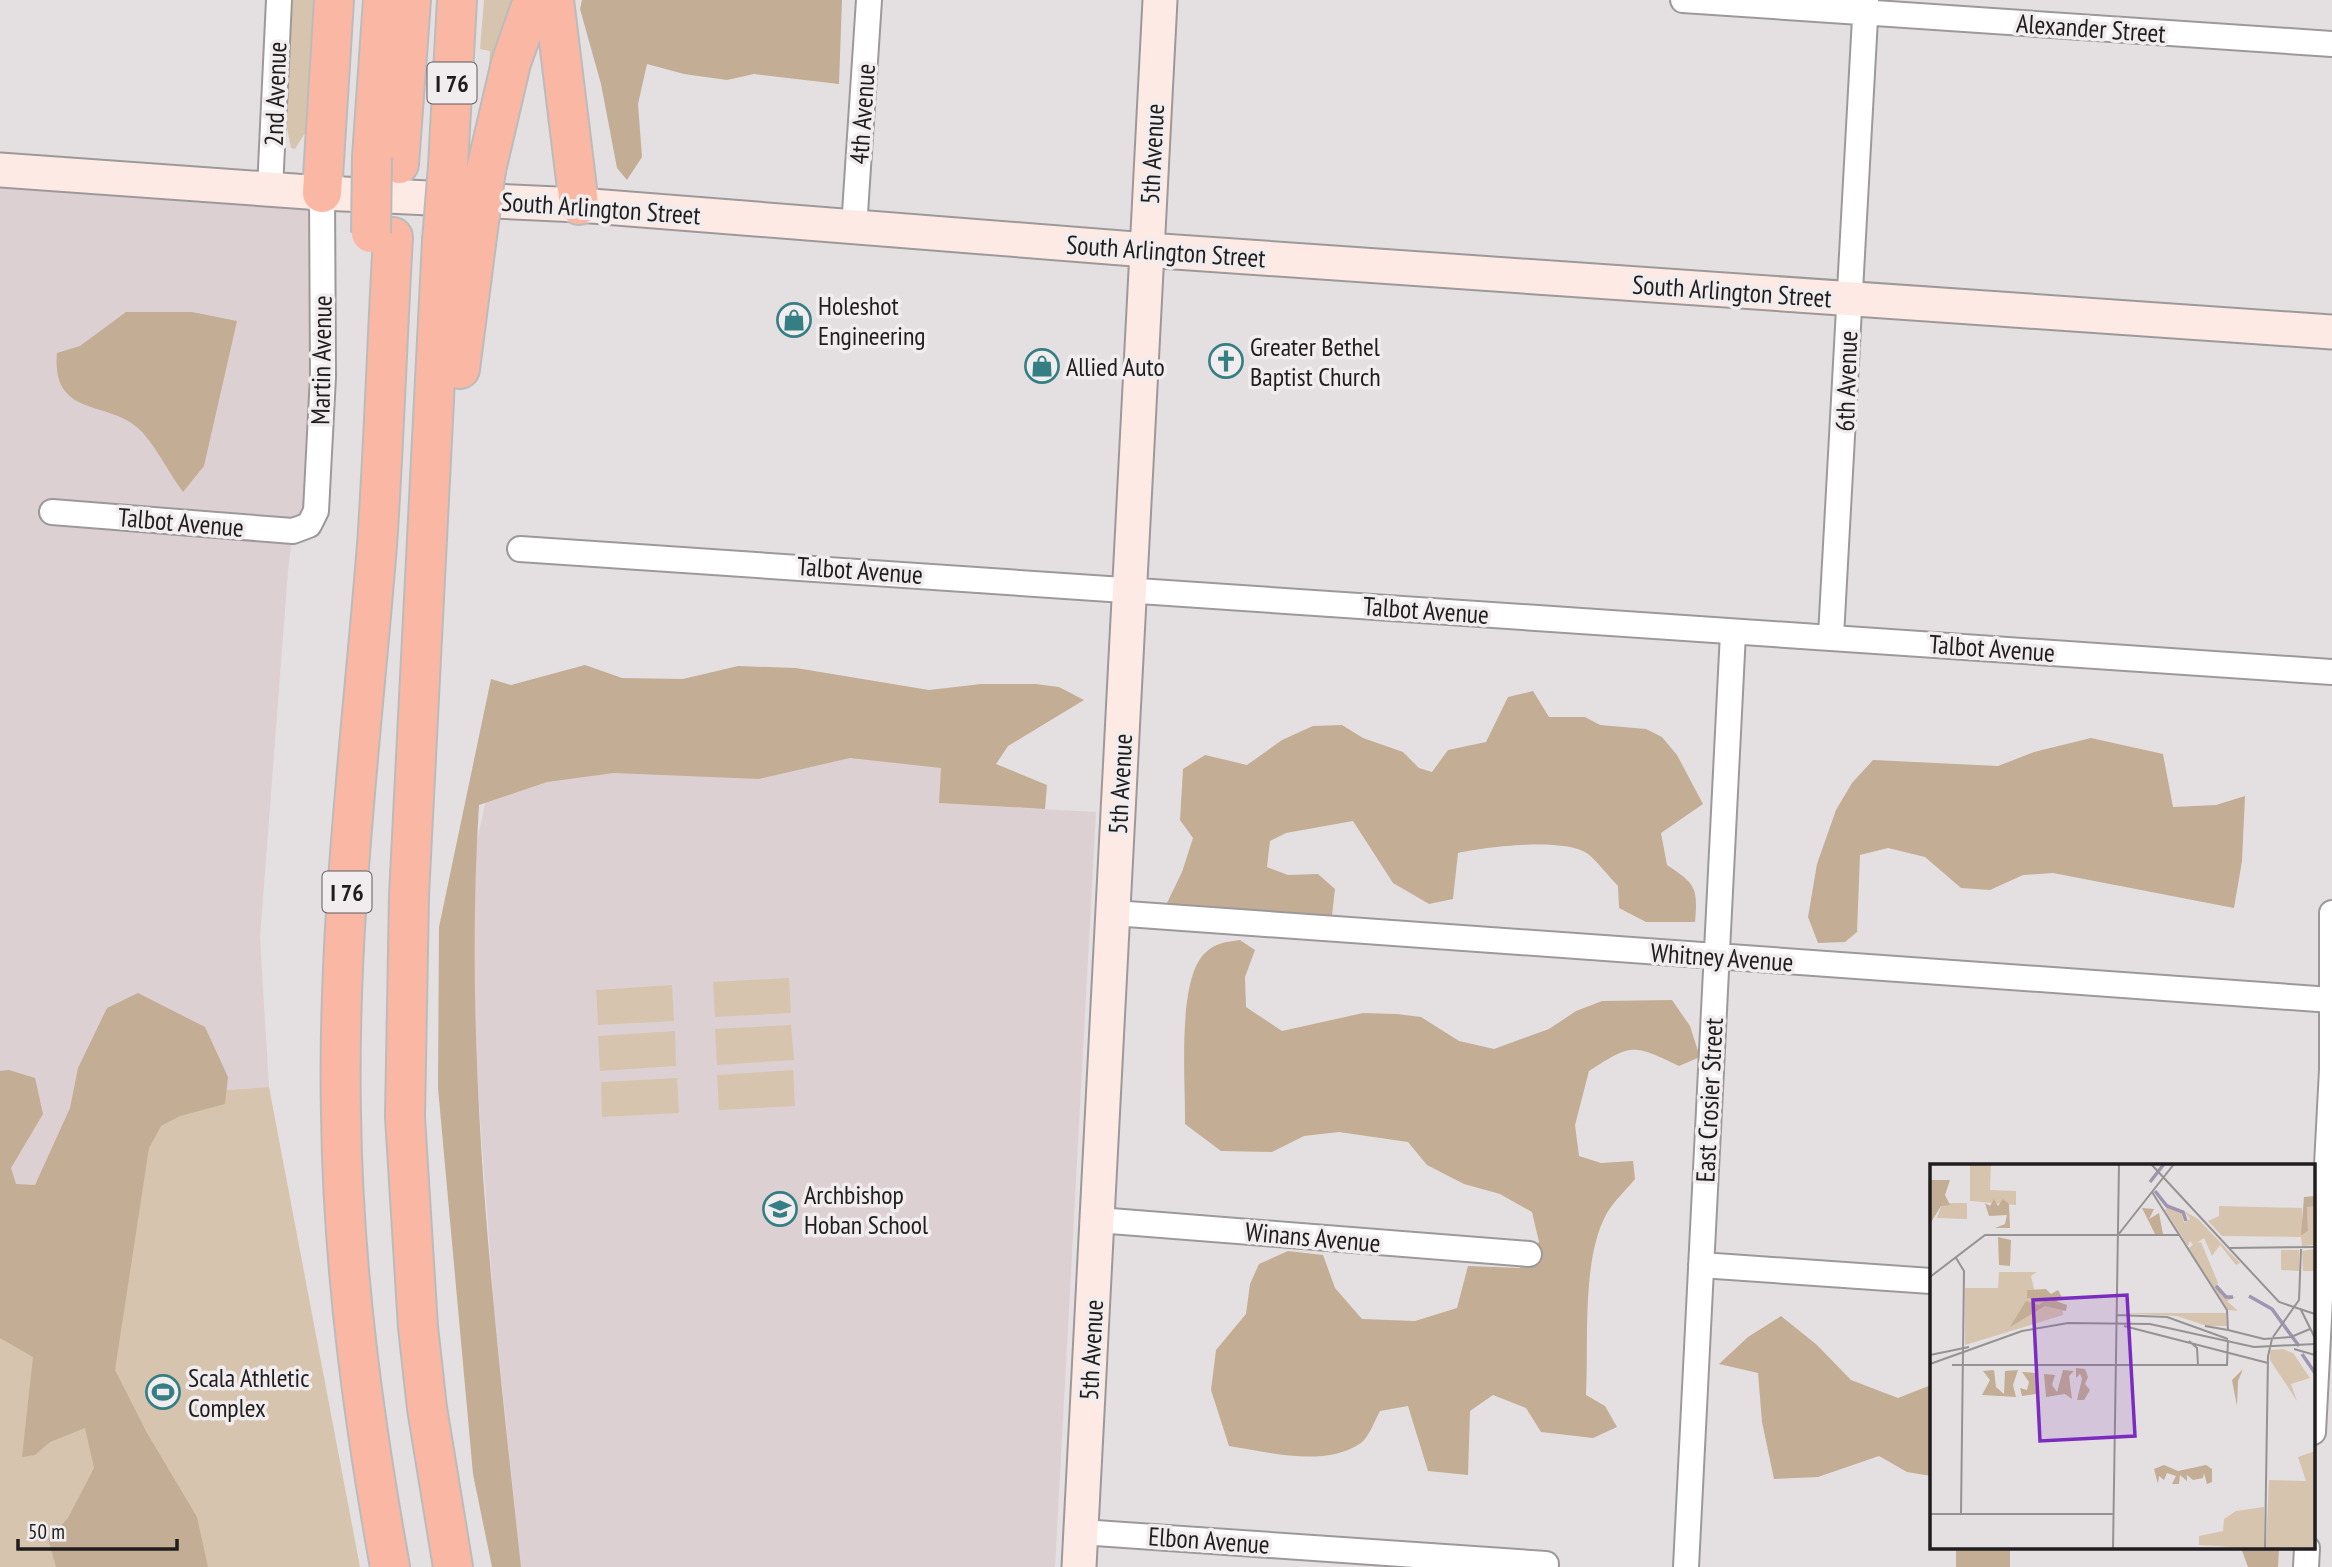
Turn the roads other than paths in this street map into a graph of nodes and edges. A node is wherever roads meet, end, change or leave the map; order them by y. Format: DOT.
graph roads {
  1 [pos="279,0"];
  2 [pos="334,0"];
  3 [pos="383,0"];
  4 [pos="411,0"];
  5 [pos="457,0"];
  6 [pos="533,0"];
  7 [pos="554,0"];
  8 [pos="869,0"];
  9 [pos="1160,0"];
  10 [pos="1683,0"];
  11 [pos="1866,5"];
  12 [pos="2332,44"];
  13 [pos="386,160"];
  14 [pos="0,170"];
  15 [pos="271,188"];
  16 [pos="322,193"];
  17 [pos="579,205"];
  18 [pos="855,228"];
  19 [pos="459,243"];
  20 [pos="1147,250"];
  21 [pos="1849,300"];
  22 [pos="2332,332"];
  23 [pos="52,512"];
  24 [pos="309,525"];
  25 [pos="520,549"];
  26 [pos="1130,588"];
  27 [pos="1733,633"];
  28 [pos="1831,636"];
  29 [pos="2332,672"];
  30 [pos="1113,913"];
  31 [pos="2332,913"];
  32 [pos="1717,957"];
  33 [pos="2332,1000"];
  34 [pos="1098,1220"];
  35 [pos="1529,1254"];
  36 [pos="1700,1265"];
  37 [pos="1930,1281"];
  38 [pos="2321,1308"];
  39 [pos="2314,1416"];
  40 [pos="1081,1531"];
  41 [pos="1546,1564"];
  42 [pos="390,1567"];
  43 [pos="453,1567"];
  44 [pos="1079,1567"];
  45 [pos="1686,1567"];
  1 -- 15 [label="street, 2nd Avenue"];
  2 -- 16 [label="highway"];
  3 -- 13 [label="highway"];
  4 -- 13 [label="highway, I 76"];
  5 -- 19 [label="highway, I 76, bridge"];
  6 -- 19 [label="highway, bridge"];
  7 -- 17 [label="highway"];
  8 -- 18 [label="street, 4th Avenue"];
  9 -- 20 [label="main road, 5th Avenue"];
  10 -- 11 [label="street, Alexander Street"];
  11 -- 12 [label="street, Alexander Street"];
  11 -- 21 [label="street, 6th Avenue"];
  13 -- 42 [label="highway, I 76, bridge"];
  14 -- 15 [label="main road, South Arlington Street"];
  15 -- 16 [label="main road, South Arlington Street"];
  16 -- 17 [label="main road, South Arlington Street"];
  16 -- 24 [label="street, Martin Avenue"];
  17 -- 18 [label="main road, South Arlington Street"];
  18 -- 20 [label="main road, South Arlington Street"];
  19 -- 43 [label="highway, I 76"];
  20 -- 21 [label="main road, South Arlington Street"];
  20 -- 26 [label="main road, 5th Avenue"];
  21 -- 22 [label="main road, South Arlington Street"];
  21 -- 28 [label="street, 6th Avenue"];
  23 -- 24 [label="street, Talbot Avenue"];
  25 -- 26 [label="street, Talbot Avenue"];
  26 -- 27 [label="street, Talbot Avenue"];
  26 -- 30 [label="main road, 5th Avenue"];
  27 -- 28 [label="street, Talbot Avenue"];
  27 -- 32 [label="street, East Crosier Street"];
  28 -- 29 [label="street, Talbot Avenue"];
  30 -- 32 [label="street, Whitney Avenue"];
  30 -- 34 [label="main road, 5th Avenue"];
  31 -- 33 [label="street"];
  32 -- 33 [label="street, Whitney Avenue"];
  32 -- 36 [label="street, East Crosier Street"];
  33 -- 38 [label="street"];
  34 -- 35 [label="street, Winans Avenue"];
  34 -- 40 [label="main road, 5th Avenue"];
  36 -- 37 [label="street"];
  36 -- 45 [label="street, East Crosier Street"];
  38 -- 39 [label="street"];
  40 -- 41 [label="street, Elbon Avenue"];
  40 -- 44 [label="main road, 5th Avenue"];
}
